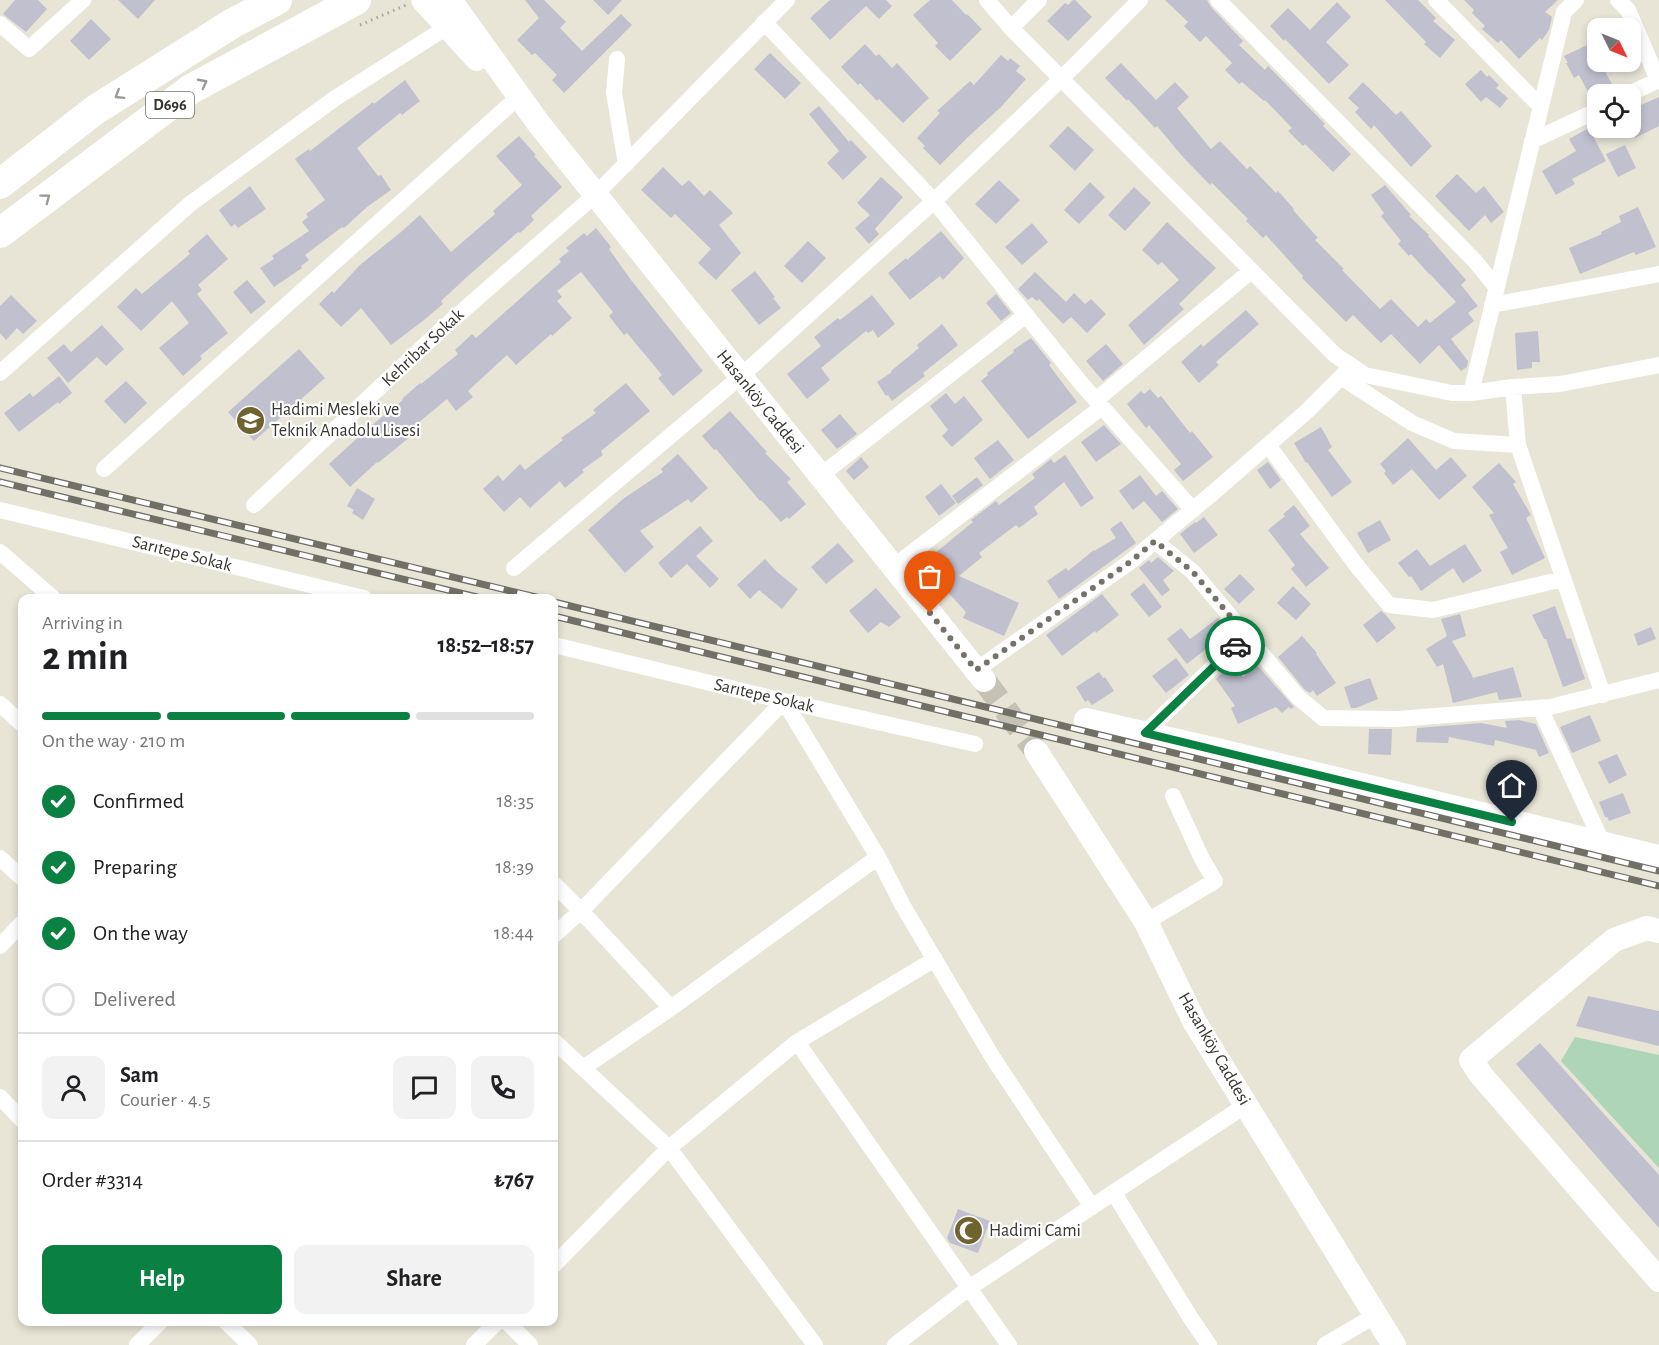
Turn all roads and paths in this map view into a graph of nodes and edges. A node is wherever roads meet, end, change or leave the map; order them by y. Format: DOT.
graph roads {
  1 [pos="83,0"];
  2 [pos="278,0"];
  3 [pos="450,0"];
  4 [pos="787,0"];
  5 [pos="987,0"];
  6 [pos="1039,0"];
  7 [pos="1140,0"];
  8 [pos="1436,0"];
  9 [pos="1576,0"];
  10 [pos="1618,0"];
  11 [pos="416,2"];
  12 [pos="1228,3"];
  13 [pos="357,13"];
  14 [pos="764,22"];
  15 [pos="0,24"];
  16 [pos="447,27"];
  17 [pos="1011,28"];
  18 [pos="617,59"];
  19 [pos="1061,79"];
  20 [pos="1659,80"];
  21 [pos="1641,88"];
  22 [pos="516,99"];
  23 [pos="1541,107"];
  24 [pos="1587,115"];
  25 [pos="539,124"];
  26 [pos="1532,141"];
  27 [pos="626,164"];
  28 [pos="0,184"];
  29 [pos="595,195"];
  30 [pos="934,201"];
  31 [pos="0,233"];
  32 [pos="1251,270"];
  33 [pos="1659,274"];
  34 [pos="1497,288"];
  35 [pos="1492,305"];
  36 [pos="1026,315"];
  37 [pos="1659,365"];
  38 [pos="1346,371"];
  39 [pos="0,373"];
  40 [pos="740,377"];
  41 [pos="1513,387"];
  42 [pos="1471,393"];
  43 [pos="1099,404"];
  44 [pos="1268,445"];
  45 [pos="1518,445"];
  46 [pos="104,469"];
  47 [pos="820,476"];
  48 [pos="254,505"];
  49 [pos="0,510"];
  50 [pos="1193,510"];
  51 [pos="1155,541"];
  52 [pos="0,552"];
  53 [pos="893,567"];
  54 [pos="514,568"];
  55 [pos="1563,579"];
  56 [pos="48,594"];
  57 [pos="334,594"];
  58 [pos="1246,635"];
  59 [pos="558,646"];
  60 [pos="980,675"];
  61 [pos="1659,680"];
  62 [pos="1603,695"];
  63 [pos="784,702"];
  64 [pos="0,704"];
  65 [pos="1540,708"];
  66 [pos="18,720"];
  67 [pos="1086,720"];
  68 [pos="1145,733"];
  69 [pos="975,744"];
  70 [pos="1036,752"];
  71 [pos="1173,796"];
  72 [pos="1604,844"];
  73 [pos="878,857"];
  74 [pos="1659,857"];
  75 [pos="0,858"];
  76 [pos="18,874"];
  77 [pos="558,888"];
  78 [pos="581,911"];
  79 [pos="1146,922"];
  80 [pos="18,927"];
  81 [pos="1653,929"];
  82 [pos="558,931"];
  83 [pos="0,946"];
  84 [pos="934,959"];
  85 [pos="671,1008"];
  86 [pos="797,1042"];
  87 [pos="558,1045"];
  88 [pos="583,1068"];
  89 [pos="0,1097"];
  90 [pos="1246,1105"];
  91 [pos="18,1116"];
  92 [pos="669,1148"];
  93 [pos="1114,1193"];
  94 [pos="1092,1207"];
  95 [pos="558,1261"];
  96 [pos="1659,1281"];
  97 [pos="969,1288"];
  98 [pos="1376,1315"];
  99 [pos="156,1326"];
  100 [pos="230,1326"];
  101 [pos="493,1326"];
  102 [pos="511,1326"];
  103 [pos="136,1345"];
  104 [pos="250,1345"];
  105 [pos="474,1345"];
  106 [pos="530,1345"];
  107 [pos="814,1345"];
  108 [pos="895,1345"];
  109 [pos="1009,1345"];
  110 [pos="1209,1345"];
  111 [pos="1325,1345"];
  112 [pos="1394,1345"];
  1 -- 15 [label="street"];
  2 -- 28 [label="highway, D696, one-way"];
  3 -- 25 [label="street"];
  4 -- 14 [label="street, Kehribar Sokak"];
  5 -- 17 [label="street"];
  6 -- 17 [label="street"];
  7 -- 19 [label="street"];
  8 -- 23 [label="street"];
  9 -- 23 [label="street"];
  10 -- 20 [label="street"];
  11 -- 13 [label="path"];
  11 -- 16 [label="street"];
  12 -- 34 [label="street"];
  31 -- 13 [label="highway, D696, one-way"];
  14 -- 27 [label="street, Kehribar Sokak"];
  14 -- 30 [label="street"];
  16 -- 22 [label="street"];
  16 -- 39 [label="street"];
  17 -- 19 [label="street"];
  18 -- 27 [label="street"];
  19 -- 30 [label="street"];
  19 -- 32 [label="street"];
  20 -- 21 [label="street"];
  22 -- 25 [label="street"];
  22 -- 46 [label="street"];
  23 -- 26 [label="street"];
  24 -- 26 [label="street"];
  25 -- 29 [label="street, Hasanköy Caddesi"];
  26 -- 34 [label="street"];
  27 -- 29 [label="street, Kehribar Sokak"];
  29 -- 40 [label="street, Hasanköy Caddesi"];
  29 -- 48 [label="street, Kehribar Sokak"];
  30 -- 36 [label="street"];
  30 -- 40 [label="street"];
  32 -- 38 [label="street"];
  32 -- 43 [label="street"];
  33 -- 35 [label="street"];
  34 -- 35 [label="street"];
  35 -- 42 [label="street"];
  36 -- 43 [label="street"];
  36 -- 47 [label="street"];
  37 -- 41 [label="street"];
  38 -- 42 [label="street"];
  38 -- 44 [label="street"];
  38 -- 45 [label="street"];
  40 -- 47 [label="street, Hasanköy Caddesi"];
  40 -- 54 [label="street"];
  41 -- 42 [label="street"];
  41 -- 45 [label="street"];
  43 -- 50 [label="street"];
  43 -- 53 [label="street"];
  44 -- 50 [label="street"];
  44 -- 55 [label="street"];
  45 -- 55 [label="street"];
  47 -- 53 [label="street, Hasanköy Caddesi"];
  49 -- 57 [label="street, Sarıtepe Sokak"];
  50 -- 51 [label="street"];
  51 -- 58 [label="street"];
  51 -- 60 [label="street"];
  52 -- 56 [label="street"];
  53 -- 60 [label="street, Hasanköy Caddesi"];
  55 -- 62 [label="street"];
  58 -- 65 [label="street"];
  58 -- 68 [label="street"];
  59 -- 63 [label="street, Sarıtepe Sokak"];
  61 -- 62 [label="street"];
  62 -- 65 [label="street"];
  63 -- 69 [label="street, Sarıtepe Sokak"];
  63 -- 73 [label="street"];
  63 -- 78 [label="street"];
  64 -- 66 [label="street"];
  65 -- 72 [label="street"];
  67 -- 68 [label="street"];
  68 -- 72 [label="street"];
  70 -- 79 [label="street, Hasanköy Caddesi"];
  71 -- 79 [label="street"];
  72 -- 74 [label="street"];
  73 -- 84 [label="street"];
  73 -- 85 [label="street"];
  75 -- 76 [label="street"];
  77 -- 78 [label="street"];
  78 -- 82 [label="street"];
  78 -- 85 [label="street"];
  79 -- 90 [label="street, Hasanköy Caddesi"];
  80 -- 83 [label="street"];
  81 -- 96 [label="street"];
  84 -- 86 [label="street"];
  84 -- 94 [label="street"];
  85 -- 88 [label="street"];
  86 -- 92 [label="street"];
  86 -- 97 [label="street"];
  87 -- 88 [label="street"];
  88 -- 92 [label="street"];
  89 -- 91 [label="street"];
  90 -- 93 [label="street"];
  90 -- 98 [label="street, Hasanköy Caddesi"];
  92 -- 95 [label="street"];
  92 -- 107 [label="street"];
  93 -- 94 [label="street"];
  93 -- 110 [label="street"];
  94 -- 97 [label="street"];
  97 -- 108 [label="street"];
  97 -- 109 [label="street"];
  98 -- 111 [label="street"];
  98 -- 112 [label="street, Hasanköy Caddesi"];
  99 -- 103 [label="street"];
  100 -- 104 [label="street"];
  101 -- 105 [label="street"];
  102 -- 106 [label="street"];
}
